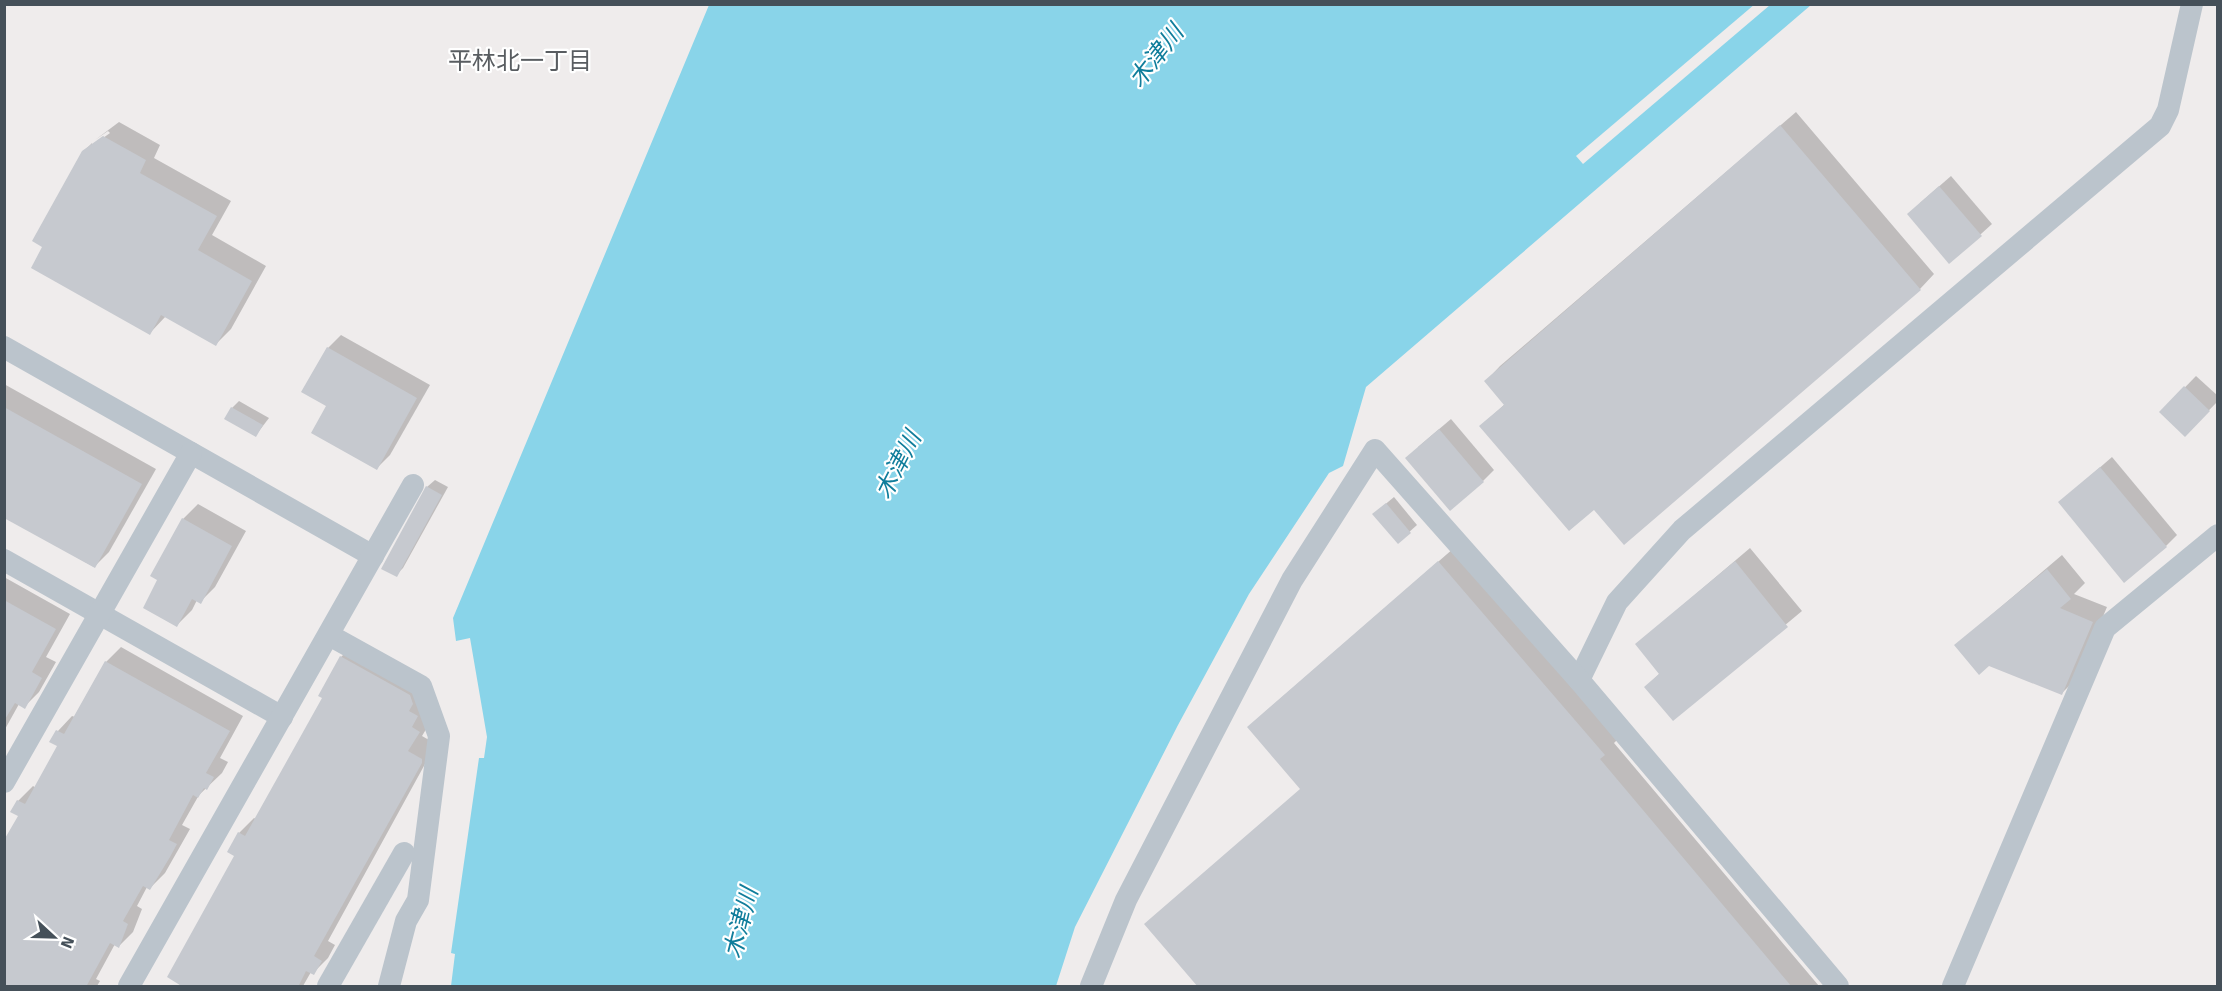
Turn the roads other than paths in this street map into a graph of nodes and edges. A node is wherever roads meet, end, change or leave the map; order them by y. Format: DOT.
graph roads {
  1 [pos="2192,4"];
  2 [pos="4,347"];
  3 [pos="191,453"];
  4 [pos="413,485"];
  5 [pos="2217,535"];
  6 [pos="373,556"];
  7 [pos="4,560"];
  8 [pos="100,614"];
  9 [pos="329,635"];
  10 [pos="1579,680"];
  11 [pos="282,717"];
  12 [pos="4,782"];
  13 [pos="404,853"];
  14 [pos="129,987"];
  15 [pos="328,987"];
  16 [pos="389,987"];
  17 [pos="1091,987"];
  18 [pos="1838,987"];
  19 [pos="1953,987"];
  1 -- 10 [label="lane"];
  2 -- 3 [label="lane"];
  3 -- 6 [label="lane"];
  3 -- 8 [label="lane"];
  4 -- 6 [label="lane"];
  5 -- 19 [label="lane"];
  6 -- 9 [label="lane"];
  7 -- 8 [label="lane"];
  8 -- 11 [label="lane"];
  8 -- 12 [label="lane"];
  9 -- 11 [label="lane"];
  9 -- 16 [label="lane"];
  10 -- 17 [label="lane"];
  10 -- 18 [label="lane"];
  11 -- 14 [label="lane"];
  13 -- 15 [label="lane"];
}
